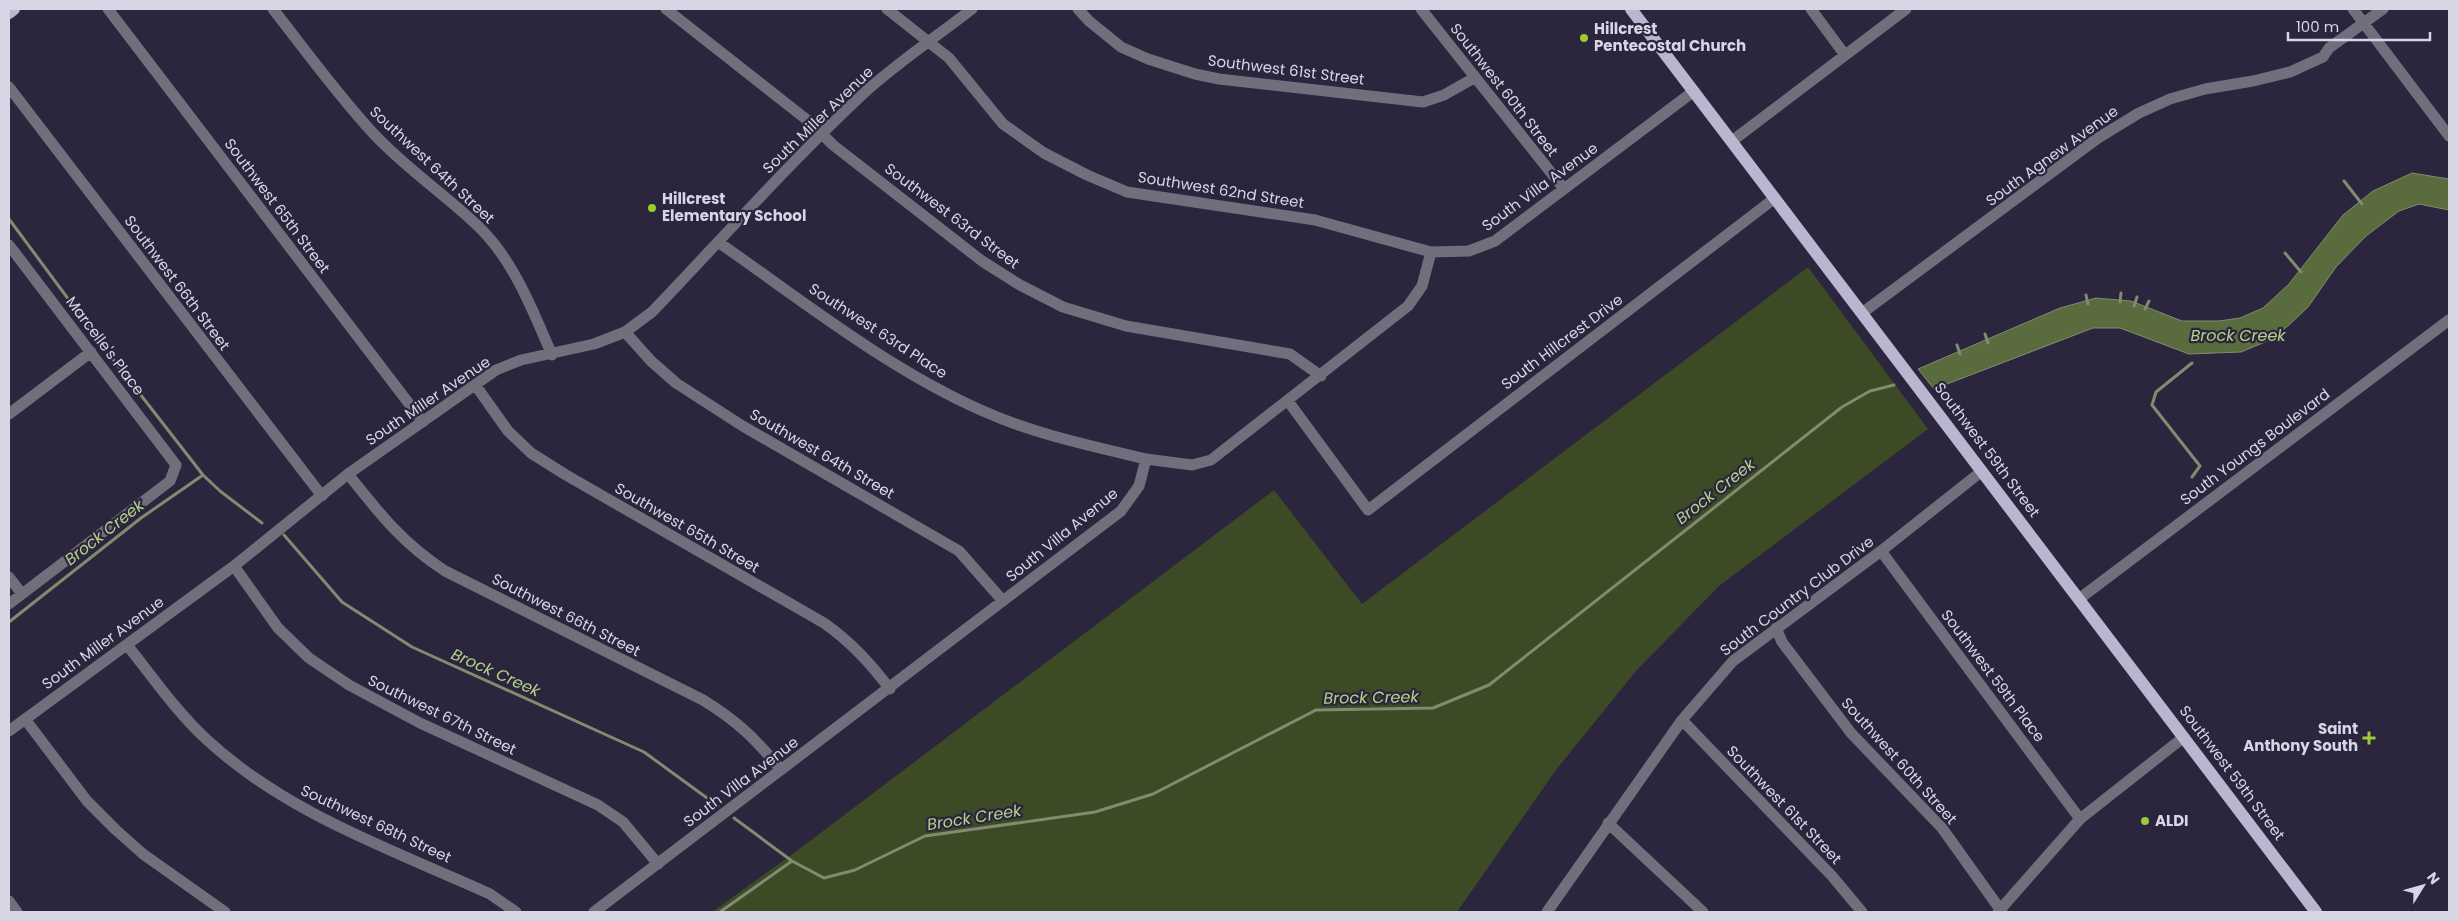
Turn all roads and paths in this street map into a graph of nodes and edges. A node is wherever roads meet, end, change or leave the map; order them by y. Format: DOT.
graph roads {
  1 [pos="14,9"];
  2 [pos="108,9"];
  3 [pos="273,9"];
  4 [pos="666,9"];
  5 [pos="887,9"];
  6 [pos="972,9"];
  7 [pos="1078,9"];
  8 [pos="1421,9"];
  9 [pos="1632,9"];
  10 [pos="1811,9"];
  11 [pos="1906,9"];
  12 [pos="2353,9"];
  13 [pos="2383,9"];
  14 [pos="9,13"];
  15 [pos="2364,24"];
  16 [pos="928,42"];
  17 [pos="1845,55"];
  18 [pos="1474,78"];
  19 [pos="9,87"];
  20 [pos="1694,91"];
  21 [pos="822,134"];
  22 [pos="2449,136"];
  23 [pos="1732,141"];
  24 [pos="1564,189"];
  25 [pos="1775,198"];
  26 [pos="718,242"];
  27 [pos="9,246"];
  28 [pos="1431,252"];
  29 [pos="1862,313"];
  30 [pos="2449,320"];
  31 [pos="625,332"];
  32 [pos="91,352"];
  33 [pos="552,354"];
  34 [pos="1321,376"];
  35 [pos="476,386"];
  36 [pos="1288,401"];
  37 [pos="9,414"];
  38 [pos="422,422"];
  39 [pos="1146,460"];
  40 [pos="1982,472"];
  41 [pos="348,474"];
  42 [pos="322,496"];
  43 [pos="1881,551"];
  44 [pos="234,566"];
  45 [pos="9,576"];
  46 [pos="22,594"];
  47 [pos="2079,598"];
  48 [pos="1003,601"];
  49 [pos="9,604"];
  50 [pos="1776,628"];
  51 [pos="127,645"];
  52 [pos="890,689"];
  53 [pos="25,719"];
  54 [pos="1682,720"];
  55 [pos="9,731"];
  56 [pos="2184,737"];
  57 [pos="781,770"];
  58 [pos="2080,819"];
  59 [pos="1608,823"];
  60 [pos="658,864"];
  61 [pos="9,901"];
  62 [pos="219,911"];
  63 [pos="2000,911"];
  64 [pos="17,912"];
  65 [pos="516,912"];
  66 [pos="594,912"];
  67 [pos="1547,912"];
  68 [pos="1703,912"];
  69 [pos="1862,912"];
  70 [pos="2316,912"];
  1 -- 14 [label="main road"];
  2 -- 38 [label="street, Southwest 65th Street"];
  3 -- 33 [label="street, Southwest 64th Street"];
  4 -- 21 [label="street, Southwest 63rd Street"];
  5 -- 16 [label="street, Southwest 62nd Street"];
  6 -- 16 [label="street, South Miller Avenue"];
  7 -- 18 [label="street, Southwest 61st Street"];
  8 -- 18 [label="street, Southwest 60th Street"];
  9 -- 20 [label="main road, Southwest 59th Street"];
  10 -- 17 [label="street"];
  11 -- 17 [label="street"];
  12 -- 15 [label="street"];
  13 -- 15 [label="street, South Agnew Avenue"];
  15 -- 22 [label="street"];
  15 -- 29 [label="street, South Agnew Avenue"];
  16 -- 21 [label="street, South Miller Avenue"];
  16 -- 28 [label="street, Southwest 62nd Street"];
  17 -- 23 [label="street"];
  18 -- 24 [label="street, Southwest 60th Street"];
  19 -- 42 [label="street, Southwest 66th Street"];
  20 -- 23 [label="main road, Southwest 59th Street"];
  20 -- 24 [label="street, South Villa Avenue"];
  21 -- 26 [label="street, South Miller Avenue"];
  21 -- 34 [label="street, Southwest 63rd Street"];
  23 -- 25 [label="main road, Southwest 59th Street"];
  24 -- 28 [label="street, South Villa Avenue"];
  25 -- 29 [label="main road, Southwest 59th Street"];
  25 -- 36 [label="street, South Hillcrest Drive"];
  26 -- 31 [label="street, South Miller Avenue"];
  26 -- 39 [label="street, Southwest 63rd Place"];
  27 -- 32 [label="street, Marcelle's Place"];
  28 -- 34 [label="street"];
  29 -- 40 [label="main road, Southwest 59th Street"];
  30 -- 47 [label="street, South Youngs Boulevard"];
  31 -- 33 [label="street, South Miller Avenue"];
  31 -- 48 [label="street, Southwest 64th Street"];
  32 -- 37 [label="street"];
  32 -- 46 [label="street, Marcelle's Place"];
  33 -- 35 [label="street, South Miller Avenue"];
  34 -- 36 [label="street"];
  35 -- 38 [label="street, South Miller Avenue"];
  35 -- 52 [label="street, Southwest 65th Street"];
  36 -- 39 [label="street"];
  38 -- 41 [label="street, South Miller Avenue"];
  39 -- 48 [label="street, South Villa Avenue"];
  40 -- 43 [label="street, South Country Club Drive"];
  40 -- 47 [label="main road, Southwest 59th Street"];
  41 -- 42 [label="street, South Miller Avenue"];
  41 -- 57 [label="street, Southwest 66th Street"];
  42 -- 44 [label="street, South Miller Avenue"];
  43 -- 50 [label="street, South Country Club Drive"];
  43 -- 58 [label="street, Southwest 59th Place"];
  44 -- 51 [label="street, South Miller Avenue"];
  44 -- 60 [label="street, Southwest 67th Street"];
  45 -- 46 [label="street"];
  46 -- 49 [label="street"];
  47 -- 56 [label="main road, Southwest 59th Street"];
  48 -- 52 [label="street, South Villa Avenue"];
  50 -- 54 [label="street, South Country Club Drive"];
  50 -- 63 [label="street, Southwest 60th Street"];
  51 -- 53 [label="street, South Miller Avenue"];
  51 -- 65 [label="street, Southwest 68th Street"];
  52 -- 57 [label="street, South Villa Avenue"];
  53 -- 55 [label="street, South Miller Avenue"];
  53 -- 62 [label="street"];
  54 -- 59 [label="street, South Country Club Drive"];
  54 -- 69 [label="street, Southwest 61st Street"];
  56 -- 58 [label="street"];
  56 -- 70 [label="main road, Southwest 59th Street"];
  57 -- 60 [label="street, South Villa Avenue"];
  58 -- 63 [label="street"];
  59 -- 67 [label="street, South Country Club Drive"];
  59 -- 68 [label="street"];
  60 -- 66 [label="street, South Villa Avenue"];
  61 -- 64 [label="street"];
}
